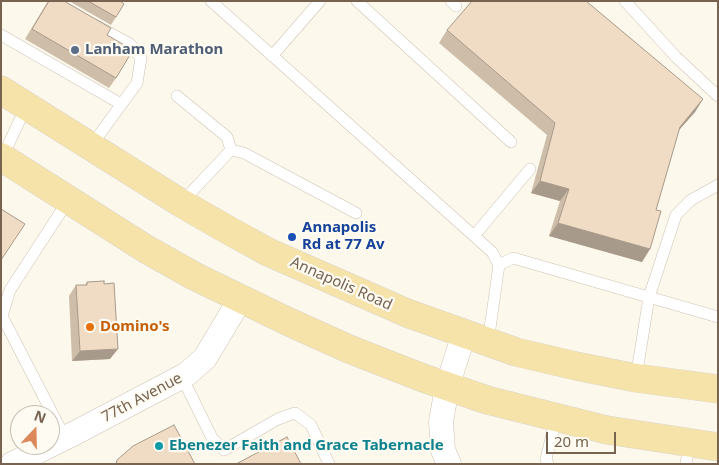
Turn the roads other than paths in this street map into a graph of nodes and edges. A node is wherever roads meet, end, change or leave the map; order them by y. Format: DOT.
graph roads {
  1 [pos="210,1"];
  2 [pos="320,1"];
  3 [pos="357,1"];
  4 [pos="625,1"];
  5 [pos="87,20"];
  6 [pos="1,35"];
  7 [pos="272,56"];
  8 [pos="1,90"];
  9 [pos="177,96"];
  10 [pos="718,96"];
  11 [pos="121,104"];
  12 [pos="27,105"];
  13 [pos="511,142"];
  14 [pos="91,146"];
  15 [pos="231,150"];
  16 [pos="2,158"];
  17 [pos="530,169"];
  18 [pos="718,185"];
  19 [pos="69,199"];
  20 [pos="181,203"];
  21 [pos="356,213"];
  22 [pos="474,236"];
  23 [pos="499,264"];
  24 [pos="649,297"];
  25 [pos="241,298"];
  26 [pos="2,316"];
  27 [pos="718,317"];
  28 [pos="476,338"];
  29 [pos="182,377"];
  30 [pos="636,378"];
  31 [pos="447,386"];
  32 [pos="718,389"];
  33 [pos="556,418"];
  34 [pos="65,438"];
  35 [pos="718,447"];
  36 [pos="688,453"];
  37 [pos="21,462"];
  38 [pos="329,464"];
  39 [pos="449,464"];
  40 [pos="548,464"];
  1 -- 7 [label="lane"];
  2 -- 7 [label="lane"];
  3 -- 13 [label="lane"];
  4 -- 10 [label="lane"];
  5 -- 11 [label="lane"];
  6 -- 11 [label="lane"];
  7 -- 22 [label="lane"];
  8 -- 12 [label="main road, Annapolis Road"];
  9 -- 15 [label="lane"];
  11 -- 14 [label="lane"];
  12 -- 14 [label="main road, Annapolis Road"];
  12 -- 16 [label="lane"];
  14 -- 20 [label="main road, Annapolis Road"];
  15 -- 20 [label="lane"];
  15 -- 21 [label="lane"];
  16 -- 19 [label="main road"];
  17 -- 22 [label="lane"];
  18 -- 24 [label="lane"];
  19 -- 25 [label="main road"];
  19 -- 26 [label="lane"];
  20 -- 28 [label="main road, Annapolis Road"];
  22 -- 23 [label="lane"];
  23 -- 24 [label="lane"];
  23 -- 28 [label="lane"];
  24 -- 27 [label="lane"];
  24 -- 30 [label="lane"];
  25 -- 29 [label="street, 77th Avenue"];
  25 -- 31 [label="main road"];
  26 -- 34 [label="lane"];
  28 -- 30 [label="main road, Annapolis Road"];
  28 -- 31 [label="street"];
  29 -- 34 [label="street, 77th Avenue"];
  29 -- 38 [label="lane"];
  30 -- 32 [label="main road, Annapolis Road"];
  31 -- 33 [label="main road"];
  31 -- 39 [label="street"];
  33 -- 36 [label="main road"];
  33 -- 40 [label="lane"];
  34 -- 37 [label="street, 77th Avenue"];
  35 -- 36 [label="main road"];
}
